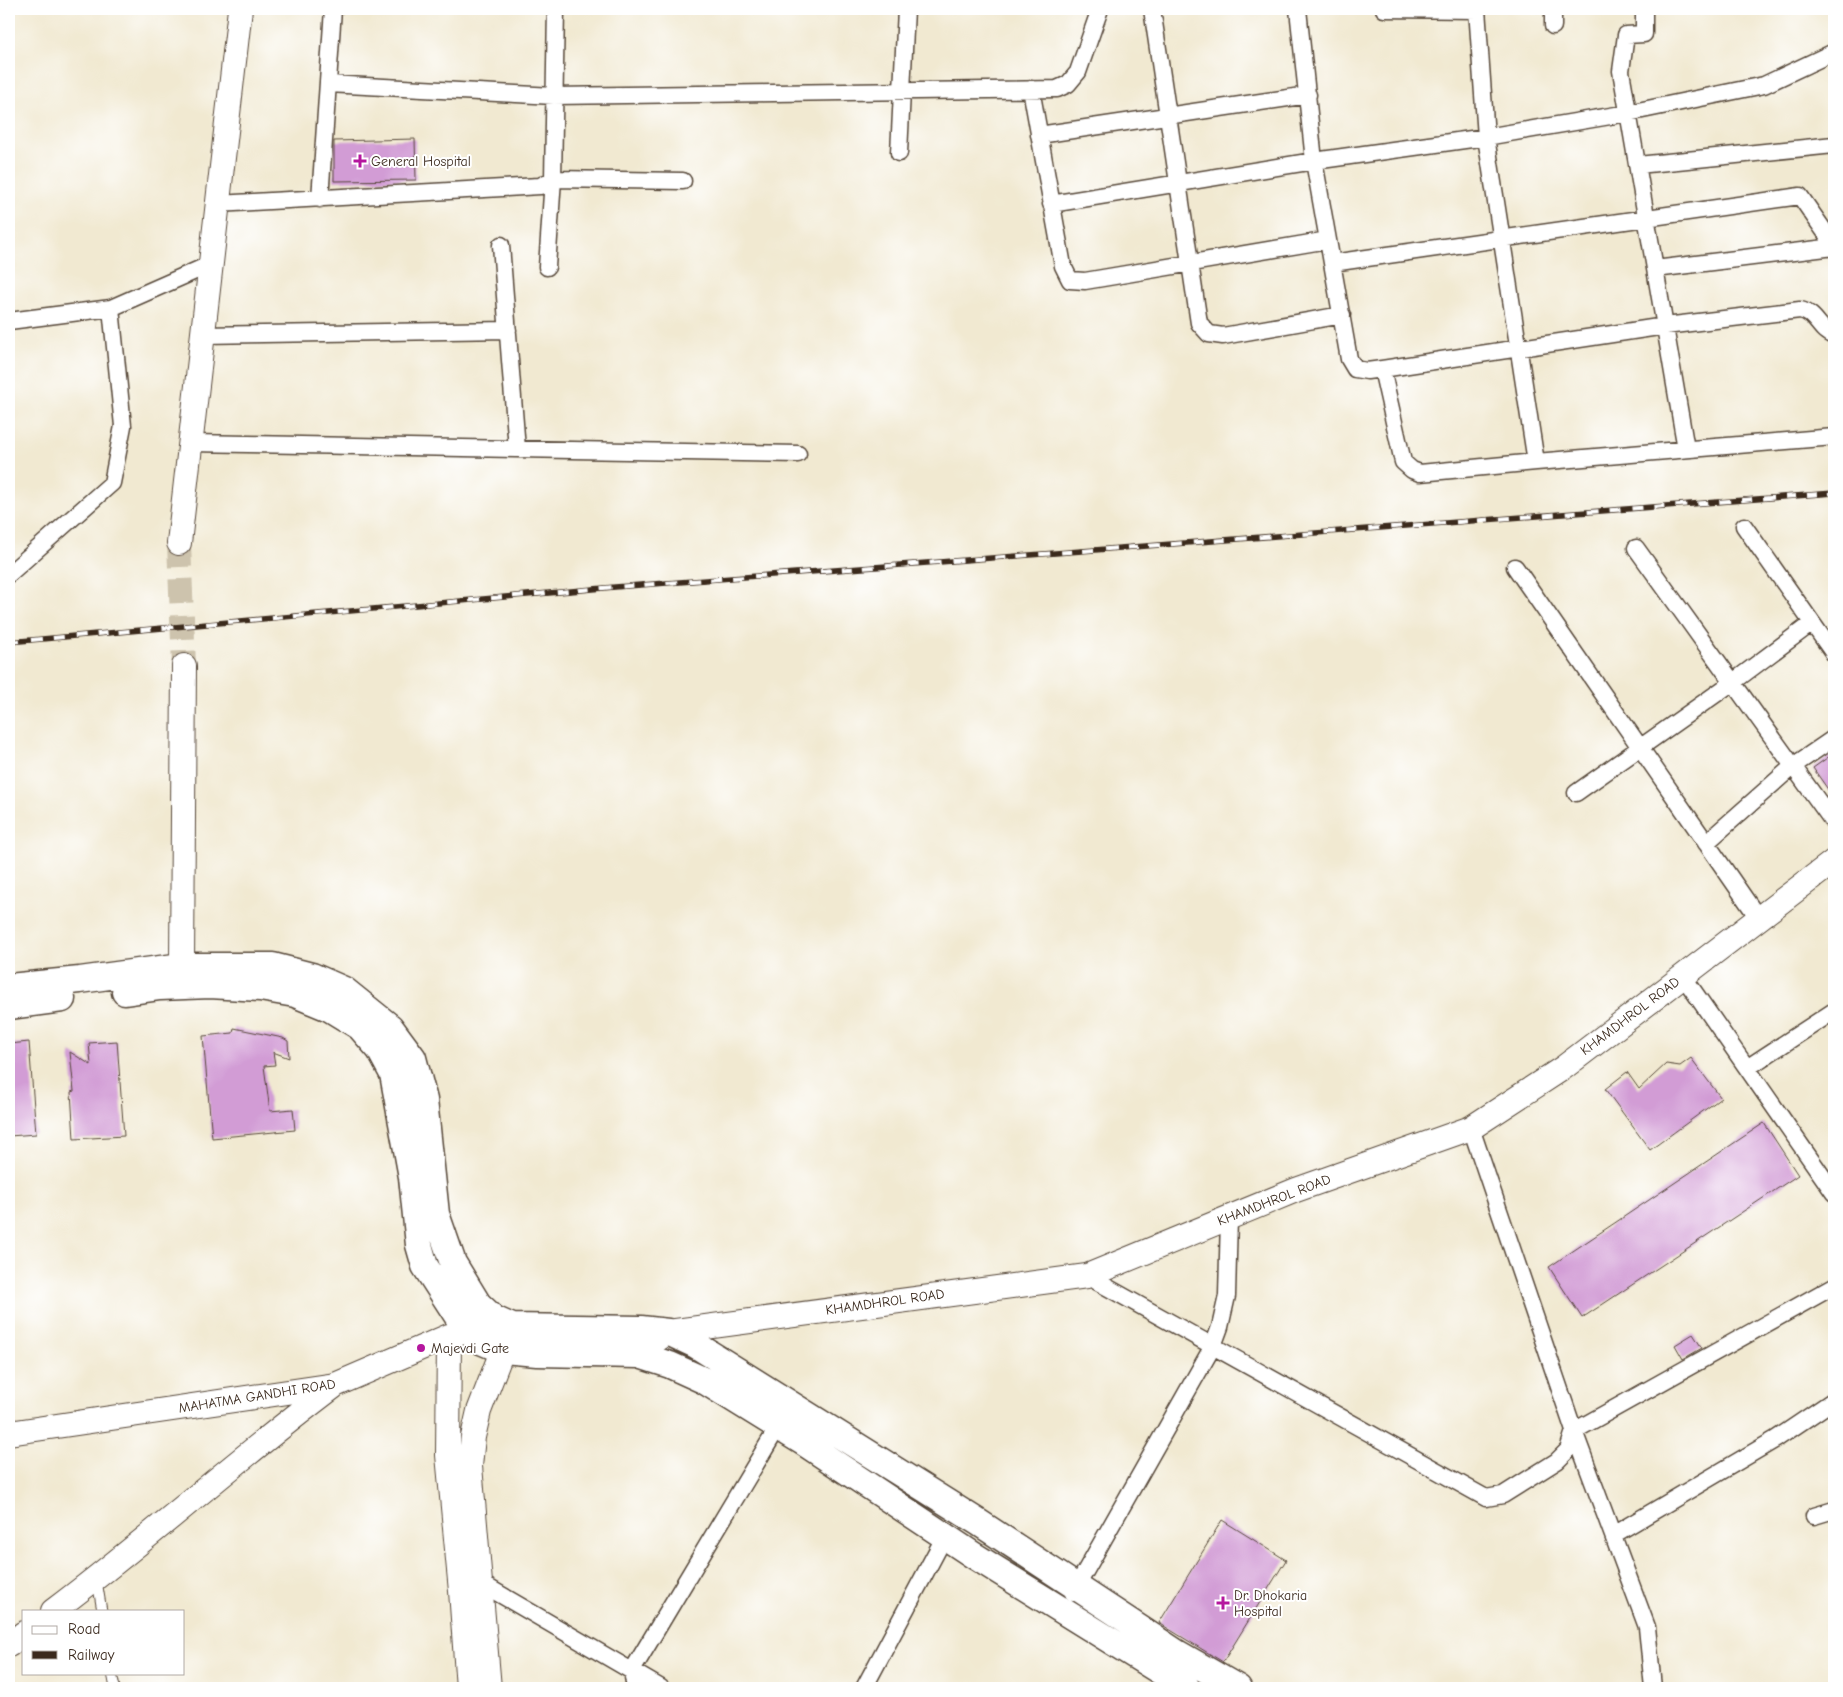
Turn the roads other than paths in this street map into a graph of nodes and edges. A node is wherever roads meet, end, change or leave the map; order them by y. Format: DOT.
graph roads {
  1 [pos="240,9"];
  2 [pos="333,9"];
  3 [pos="556,9"];
  4 [pos="906,9"];
  5 [pos="1100,9"];
  6 [pos="1152,9"];
  7 [pos="1298,9"];
  8 [pos="1384,9"];
  9 [pos="1554,9"];
  10 [pos="1644,9"];
  11 [pos="1477,10"];
  12 [pos="1553,26"];
  13 [pos="1834,52"];
  14 [pos="328,84"];
  15 [pos="1031,89"];
  16 [pos="902,91"];
  17 [pos="554,96"];
  18 [pos="1308,96"];
  19 [pos="1628,113"];
  20 [pos="1168,116"];
  21 [pos="1039,135"];
  22 [pos="1486,137"];
  23 [pos="1834,145"];
  24 [pos="899,154"];
  25 [pos="1314,161"];
  26 [pos="1638,166"];
  27 [pos="553,179"];
  28 [pos="683,181"];
  29 [pos="1178,183"];
  30 [pos="320,199"];
  31 [pos="217,204"];
  32 [pos="1052,204"];
  33 [pos="1646,218"];
  34 [pos="1502,238"];
  35 [pos="1328,240"];
  36 [pos="501,245"];
  37 [pos="1834,246"];
  38 [pos="1332,262"];
  39 [pos="210,264"];
  40 [pos="1190,264"];
  41 [pos="547,268"];
  42 [pos="1655,269"];
  43 [pos="111,308"];
  44 [pos="1342,315"];
  45 [pos="9,321"];
  46 [pos="1665,326"];
  47 [pos="508,330"];
  48 [pos="202,335"];
  49 [pos="1834,336"];
  50 [pos="1519,349"];
  51 [pos="1382,369"];
  52 [pos="1834,437"];
  53 [pos="190,443"];
  54 [pos="517,449"];
  55 [pos="1686,450"];
  56 [pos="798,454"];
  57 [pos="1536,462"];
  58 [pos="1744,526"];
  59 [pos="179,543"];
  60 [pos="1636,548"];
  61 [pos="1515,567"];
  62 [pos="9,574"];
  63 [pos="1812,623"];
  64 [pos="1834,654"];
  65 [pos="184,666"];
  66 [pos="1733,682"];
  67 [pos="1834,738"];
  68 [pos="1640,748"];
  69 [pos="1793,766"];
  70 [pos="1576,793"];
  71 [pos="1834,823"];
  72 [pos="1706,843"];
  73 [pos="1834,861"];
  74 [pos="1759,919"];
  75 [pos="182,966"];
  76 [pos="1683,976"];
  77 [pos="9,987"];
  78 [pos="9,1006"];
  79 [pos="1834,1011"];
  80 [pos="1747,1068"];
  81 [pos="1471,1128"];
  82 [pos="1834,1193"];
  83 [pos="1229,1217"];
  84 [pos="1087,1276"];
  85 [pos="1834,1286"];
  86 [pos="503,1332"];
  87 [pos="668,1332"];
  88 [pos="458,1334"];
  89 [pos="1213,1346"];
  90 [pos="639,1355"];
  91 [pos="335,1385"];
  92 [pos="1834,1400"];
  93 [pos="778,1427"];
  94 [pos="1574,1431"];
  95 [pos="9,1433"];
  96 [pos="1834,1510"];
  97 [pos="1814,1516"];
  98 [pos="1613,1535"];
  99 [pos="945,1536"];
  100 [pos="96,1578"];
  101 [pos="480,1582"];
  102 [pos="1077,1587"];
  103 [pos="54,1610"];
  104 [pos="102,1610"];
  105 [pos="1063,1611"];
  106 [pos="22,1635"];
  107 [pos="9,1645"];
  108 [pos="632,1671"];
  109 [pos="112,1674"];
  110 [pos="115,1688"];
  111 [pos="468,1688"];
  112 [pos="489,1688"];
  113 [pos="635,1688"];
  114 [pos="661,1688"];
  115 [pos="864,1688"];
  116 [pos="1187,1688"];
  117 [pos="1238,1688"];
  118 [pos="1653,1688"];
  1 -- 31 [label="main road"];
  2 -- 14 [label="street"];
  3 -- 17 [label="street"];
  4 -- 16 [label="street"];
  5 -- 15 [label="street"];
  6 -- 20 [label="street"];
  7 -- 18 [label="street"];
  8 -- 11 [label="street"];
  9 -- 12 [label="street"];
  10 -- 19 [label="street"];
  11 -- 22 [label="street"];
  13 -- 19 [label="street"];
  14 -- 17 [label="street"];
  14 -- 30 [label="street"];
  15 -- 16 [label="street"];
  15 -- 21 [label="street"];
  16 -- 17 [label="street"];
  16 -- 24 [label="street"];
  17 -- 27 [label="street"];
  18 -- 20 [label="street"];
  18 -- 25 [label="street"];
  19 -- 22 [label="street"];
  19 -- 26 [label="street"];
  20 -- 21 [label="street"];
  20 -- 29 [label="street"];
  21 -- 32 [label="street"];
  22 -- 25 [label="street"];
  22 -- 34 [label="street"];
  23 -- 26 [label="street"];
  25 -- 29 [label="street"];
  25 -- 35 [label="street"];
  26 -- 33 [label="street"];
  27 -- 28 [label="street"];
  27 -- 30 [label="street"];
  27 -- 41 [label="street"];
  29 -- 32 [label="street"];
  29 -- 40 [label="street"];
  30 -- 31 [label="street"];
  31 -- 39 [label="main road"];
  32 -- 40 [label="street"];
  33 -- 34 [label="street"];
  33 -- 37 [label="street"];
  33 -- 42 [label="street"];
  34 -- 38 [label="street"];
  34 -- 50 [label="street"];
  35 -- 38 [label="street"];
  35 -- 40 [label="street"];
  36 -- 47 [label="street"];
  37 -- 42 [label="street"];
  38 -- 44 [label="street"];
  39 -- 43 [label="street"];
  39 -- 48 [label="main road"];
  40 -- 44 [label="street"];
  42 -- 46 [label="street"];
  43 -- 45 [label="street"];
  43 -- 62 [label="street"];
  44 -- 51 [label="street"];
  46 -- 49 [label="street"];
  46 -- 50 [label="street"];
  46 -- 55 [label="street"];
  47 -- 48 [label="street"];
  47 -- 54 [label="street"];
  48 -- 53 [label="main road"];
  50 -- 51 [label="street"];
  50 -- 57 [label="street"];
  51 -- 57 [label="street"];
  52 -- 55 [label="street"];
  53 -- 54 [label="street"];
  53 -- 59 [label="main road"];
  54 -- 56 [label="street"];
  55 -- 57 [label="street"];
  58 -- 63 [label="street"];
  60 -- 66 [label="street"];
  61 -- 68 [label="street"];
  63 -- 64 [label="street"];
  63 -- 66 [label="street"];
  65 -- 75 [label="main road"];
  66 -- 68 [label="street"];
  66 -- 69 [label="street"];
  67 -- 69 [label="street"];
  68 -- 70 [label="street"];
  68 -- 72 [label="street"];
  69 -- 71 [label="street"];
  69 -- 72 [label="street"];
  72 -- 74 [label="street"];
  73 -- 74 [label="main road, KHAMDHROL ROAD"];
  74 -- 76 [label="main road, KHAMDHROL ROAD"];
  75 -- 77 [label="main road"];
  75 -- 86 [label="main road"];
  76 -- 80 [label="street"];
  76 -- 81 [label="main road, KHAMDHROL ROAD"];
  78 -- 88 [label="main road"];
  79 -- 80 [label="street"];
  80 -- 82 [label="street"];
  81 -- 83 [label="main road, KHAMDHROL ROAD"];
  81 -- 94 [label="street"];
  83 -- 84 [label="main road, KHAMDHROL ROAD"];
  83 -- 89 [label="street"];
  84 -- 87 [label="main road, KHAMDHROL ROAD"];
  84 -- 89 [label="street"];
  85 -- 94 [label="street"];
  86 -- 87 [label="main road"];
  86 -- 88 [label="main road"];
  86 -- 90 [label="main road"];
  86 -- 101 [label="main road"];
  87 -- 90 [label="main road, KHAMDHROL ROAD"];
  87 -- 102 [label="main road"];
  88 -- 91 [label="main road, MAHATMA GANDHI ROAD"];
  88 -- 111 [label="main road"];
  89 -- 94 [label="street"];
  89 -- 102 [label="street"];
  90 -- 93 [label="main road"];
  91 -- 95 [label="main road, MAHATMA GANDHI ROAD"];
  91 -- 100 [label="main road"];
  92 -- 98 [label="street"];
  93 -- 99 [label="main road"];
  93 -- 108 [label="street"];
  94 -- 98 [label="street"];
  96 -- 97 [label="street"];
  98 -- 118 [label="street"];
  99 -- 105 [label="main road"];
  99 -- 115 [label="street"];
  100 -- 103 [label="main road"];
  100 -- 104 [label="lane"];
  101 -- 108 [label="street"];
  101 -- 112 [label="main road"];
  102 -- 105 [label="street"];
  102 -- 117 [label="main road"];
  105 -- 116 [label="main road"];
  106 -- 107 [label="main road"];
  108 -- 113 [label="street"];
  108 -- 114 [label="street"];
  109 -- 110 [label="lane"];
}
